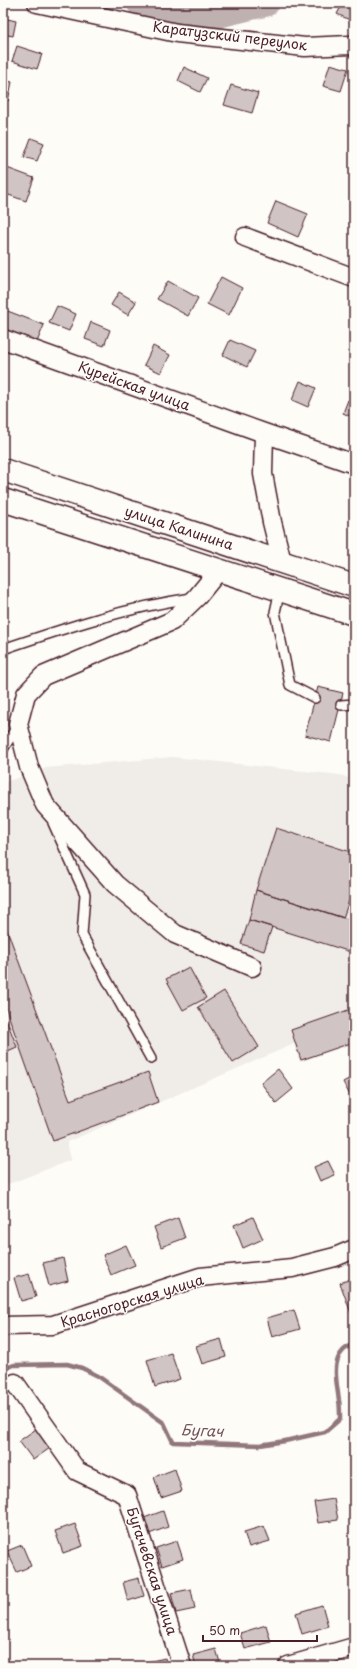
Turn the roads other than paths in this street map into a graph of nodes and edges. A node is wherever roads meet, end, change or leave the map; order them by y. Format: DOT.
graph roads {
  1 [pos="37,3"];
  2 [pos="354,46"];
  3 [pos="245,236"];
  4 [pos="354,278"];
  5 [pos="3,339"];
  6 [pos="264,433"];
  7 [pos="354,464"];
  8 [pos="3,470"];
  9 [pos="3,500"];
  10 [pos="282,562"];
  11 [pos="219,570"];
  12 [pos="354,586"];
  13 [pos="280,590"];
  14 [pos="197,597"];
  15 [pos="354,614"];
  16 [pos="3,649"];
  17 [pos="315,698"];
  18 [pos="354,704"];
  19 [pos="341,705"];
  20 [pos="18,724"];
  21 [pos="3,749"];
  22 [pos="45,805"];
  23 [pos="252,967"];
  24 [pos="151,1059"];
  25 [pos="354,1249"];
  26 [pos="3,1326"];
  27 [pos="15,1383"];
  28 [pos="354,1647"];
  29 [pos="182,1666"];
  30 [pos="288,1666"];
  1 -- 2 [label="street, Каратузский переулок"];
  3 -- 4 [label="street"];
  5 -- 6 [label="street, Курейская улица"];
  6 -- 7 [label="street, Курейская улица"];
  6 -- 10 [label="street"];
  8 -- 10 [label="main road, улица Калинина"];
  9 -- 11 [label="main road, улица Калинина"];
  10 -- 12 [label="main road, улица Калинина"];
  11 -- 13 [label="main road, улица Калинина"];
  11 -- 14 [label="street"];
  13 -- 15 [label="main road, улица Калинина"];
  13 -- 17 [label="lane"];
  14 -- 16 [label="lane"];
  14 -- 20 [label="street"];
  18 -- 19 [label="lane"];
  20 -- 21 [label="lane"];
  20 -- 22 [label="street"];
  22 -- 23 [label="street"];
  22 -- 24 [label="lane"];
  25 -- 26 [label="street, Красногорская улица"];
  27 -- 29 [label="street, Бугачевская улица"];
  28 -- 30 [label="street"];
}
